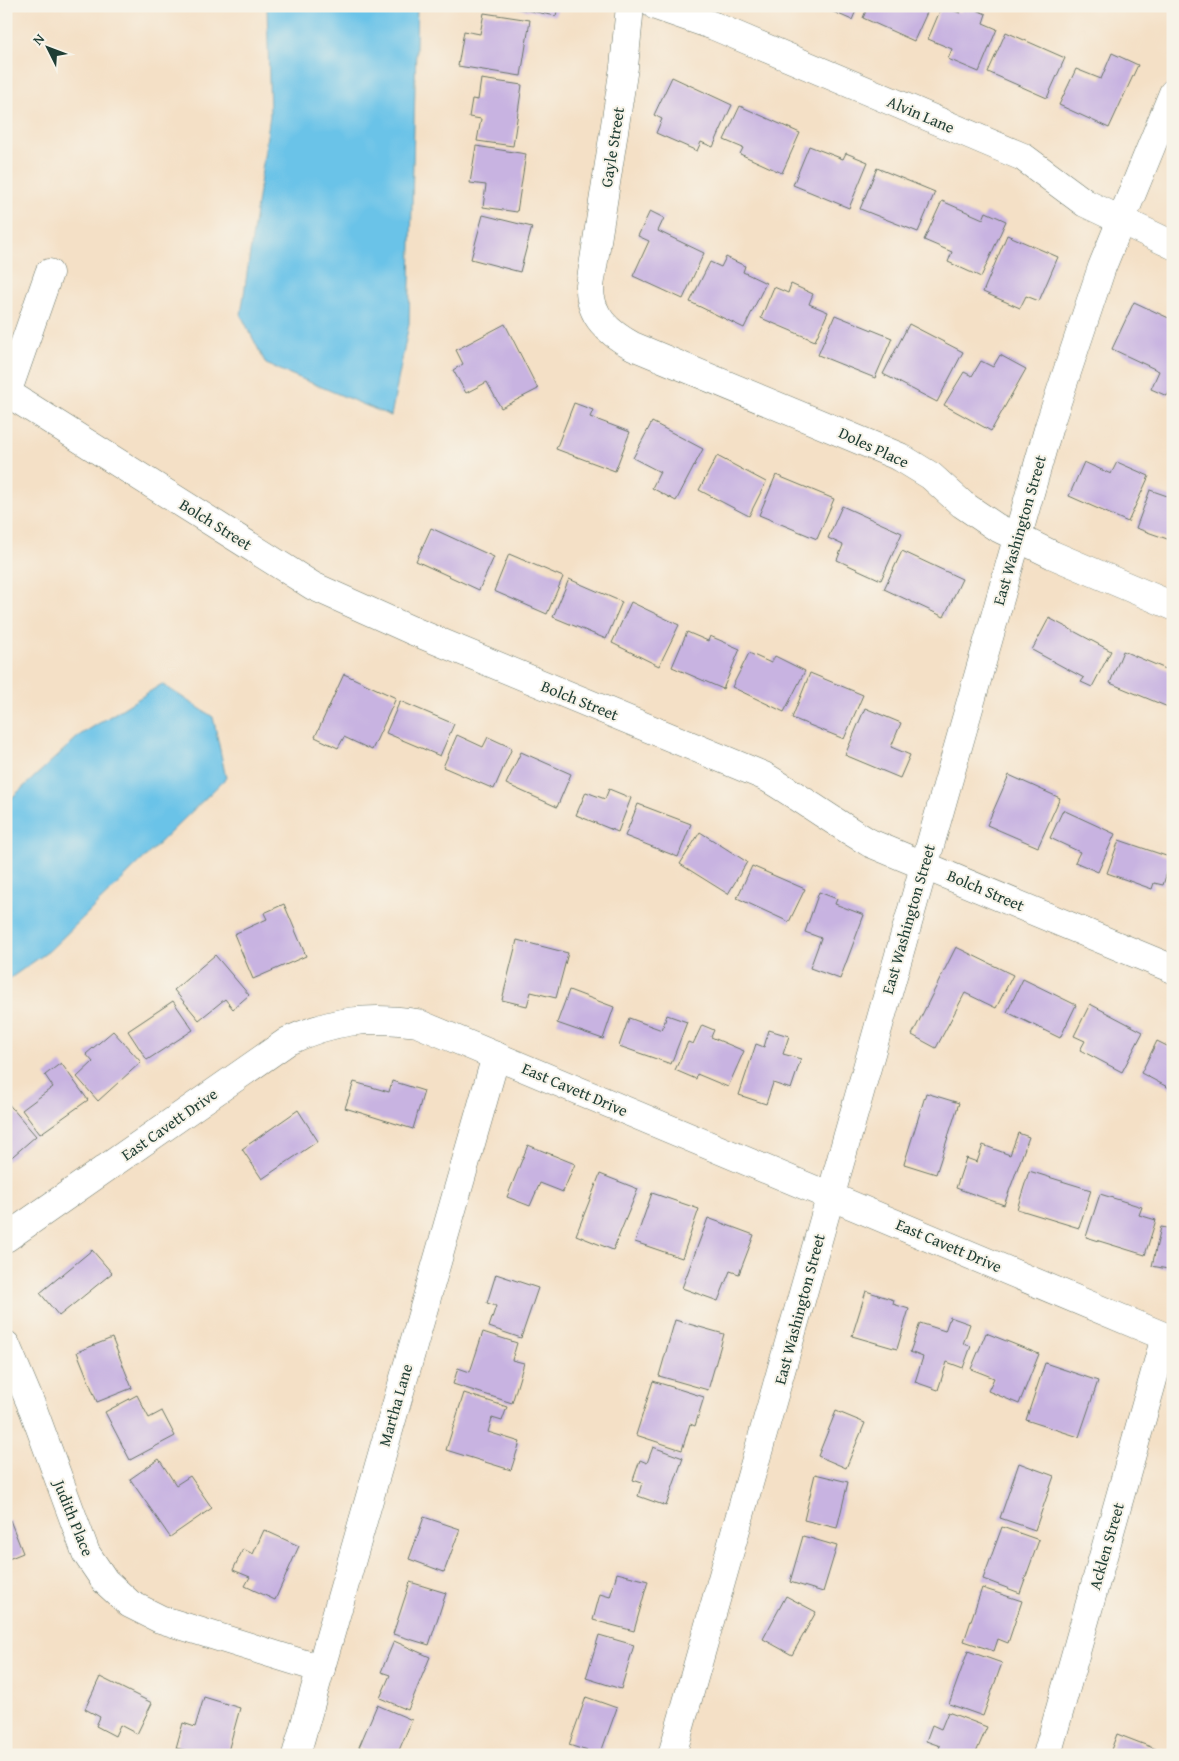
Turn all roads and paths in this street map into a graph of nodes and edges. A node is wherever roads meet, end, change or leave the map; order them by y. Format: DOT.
graph roads {
  1 [pos="630,6"];
  2 [pos="656,6"];
  3 [pos="1173,93"];
  4 [pos="1121,220"];
  5 [pos="1173,245"];
  6 [pos="49,273"];
  7 [pos="590,286"];
  8 [pos="7,394"];
  9 [pos="1017,538"];
  10 [pos="1173,606"];
  11 [pos="924,864"];
  12 [pos="1173,969"];
  13 [pos="496,1056"];
  14 [pos="830,1196"];
  15 [pos="6,1238"];
  16 [pos="1169,1338"];
  17 [pos="6,1345"];
  18 [pos="321,1669"];
  19 [pos="296,1755"];
  20 [pos="672,1755"];
  21 [pos="1047,1755"];
  1 -- 7 [label="street, Gayle Street"];
  2 -- 4 [label="street, Alvin Lane"];
  3 -- 4 [label="street, East Washington Street"];
  4 -- 5 [label="street, Alvin Lane"];
  4 -- 9 [label="street, East Washington Street"];
  6 -- 8 [label="street"];
  7 -- 9 [label="street, Doles Place"];
  8 -- 11 [label="street, Bolch Street"];
  9 -- 10 [label="street, Doles Place"];
  9 -- 11 [label="street, East Washington Street"];
  11 -- 12 [label="street, Bolch Street"];
  11 -- 14 [label="street, East Washington Street"];
  13 -- 14 [label="street, East Cavett Drive"];
  13 -- 15 [label="street, East Cavett Drive"];
  13 -- 18 [label="street, Martha Lane"];
  14 -- 16 [label="street, East Cavett Drive"];
  14 -- 20 [label="street, East Washington Street"];
  16 -- 21 [label="street, Acklen Street"];
  17 -- 18 [label="street, Judith Place"];
  18 -- 19 [label="street, Martha Lane"];
}
